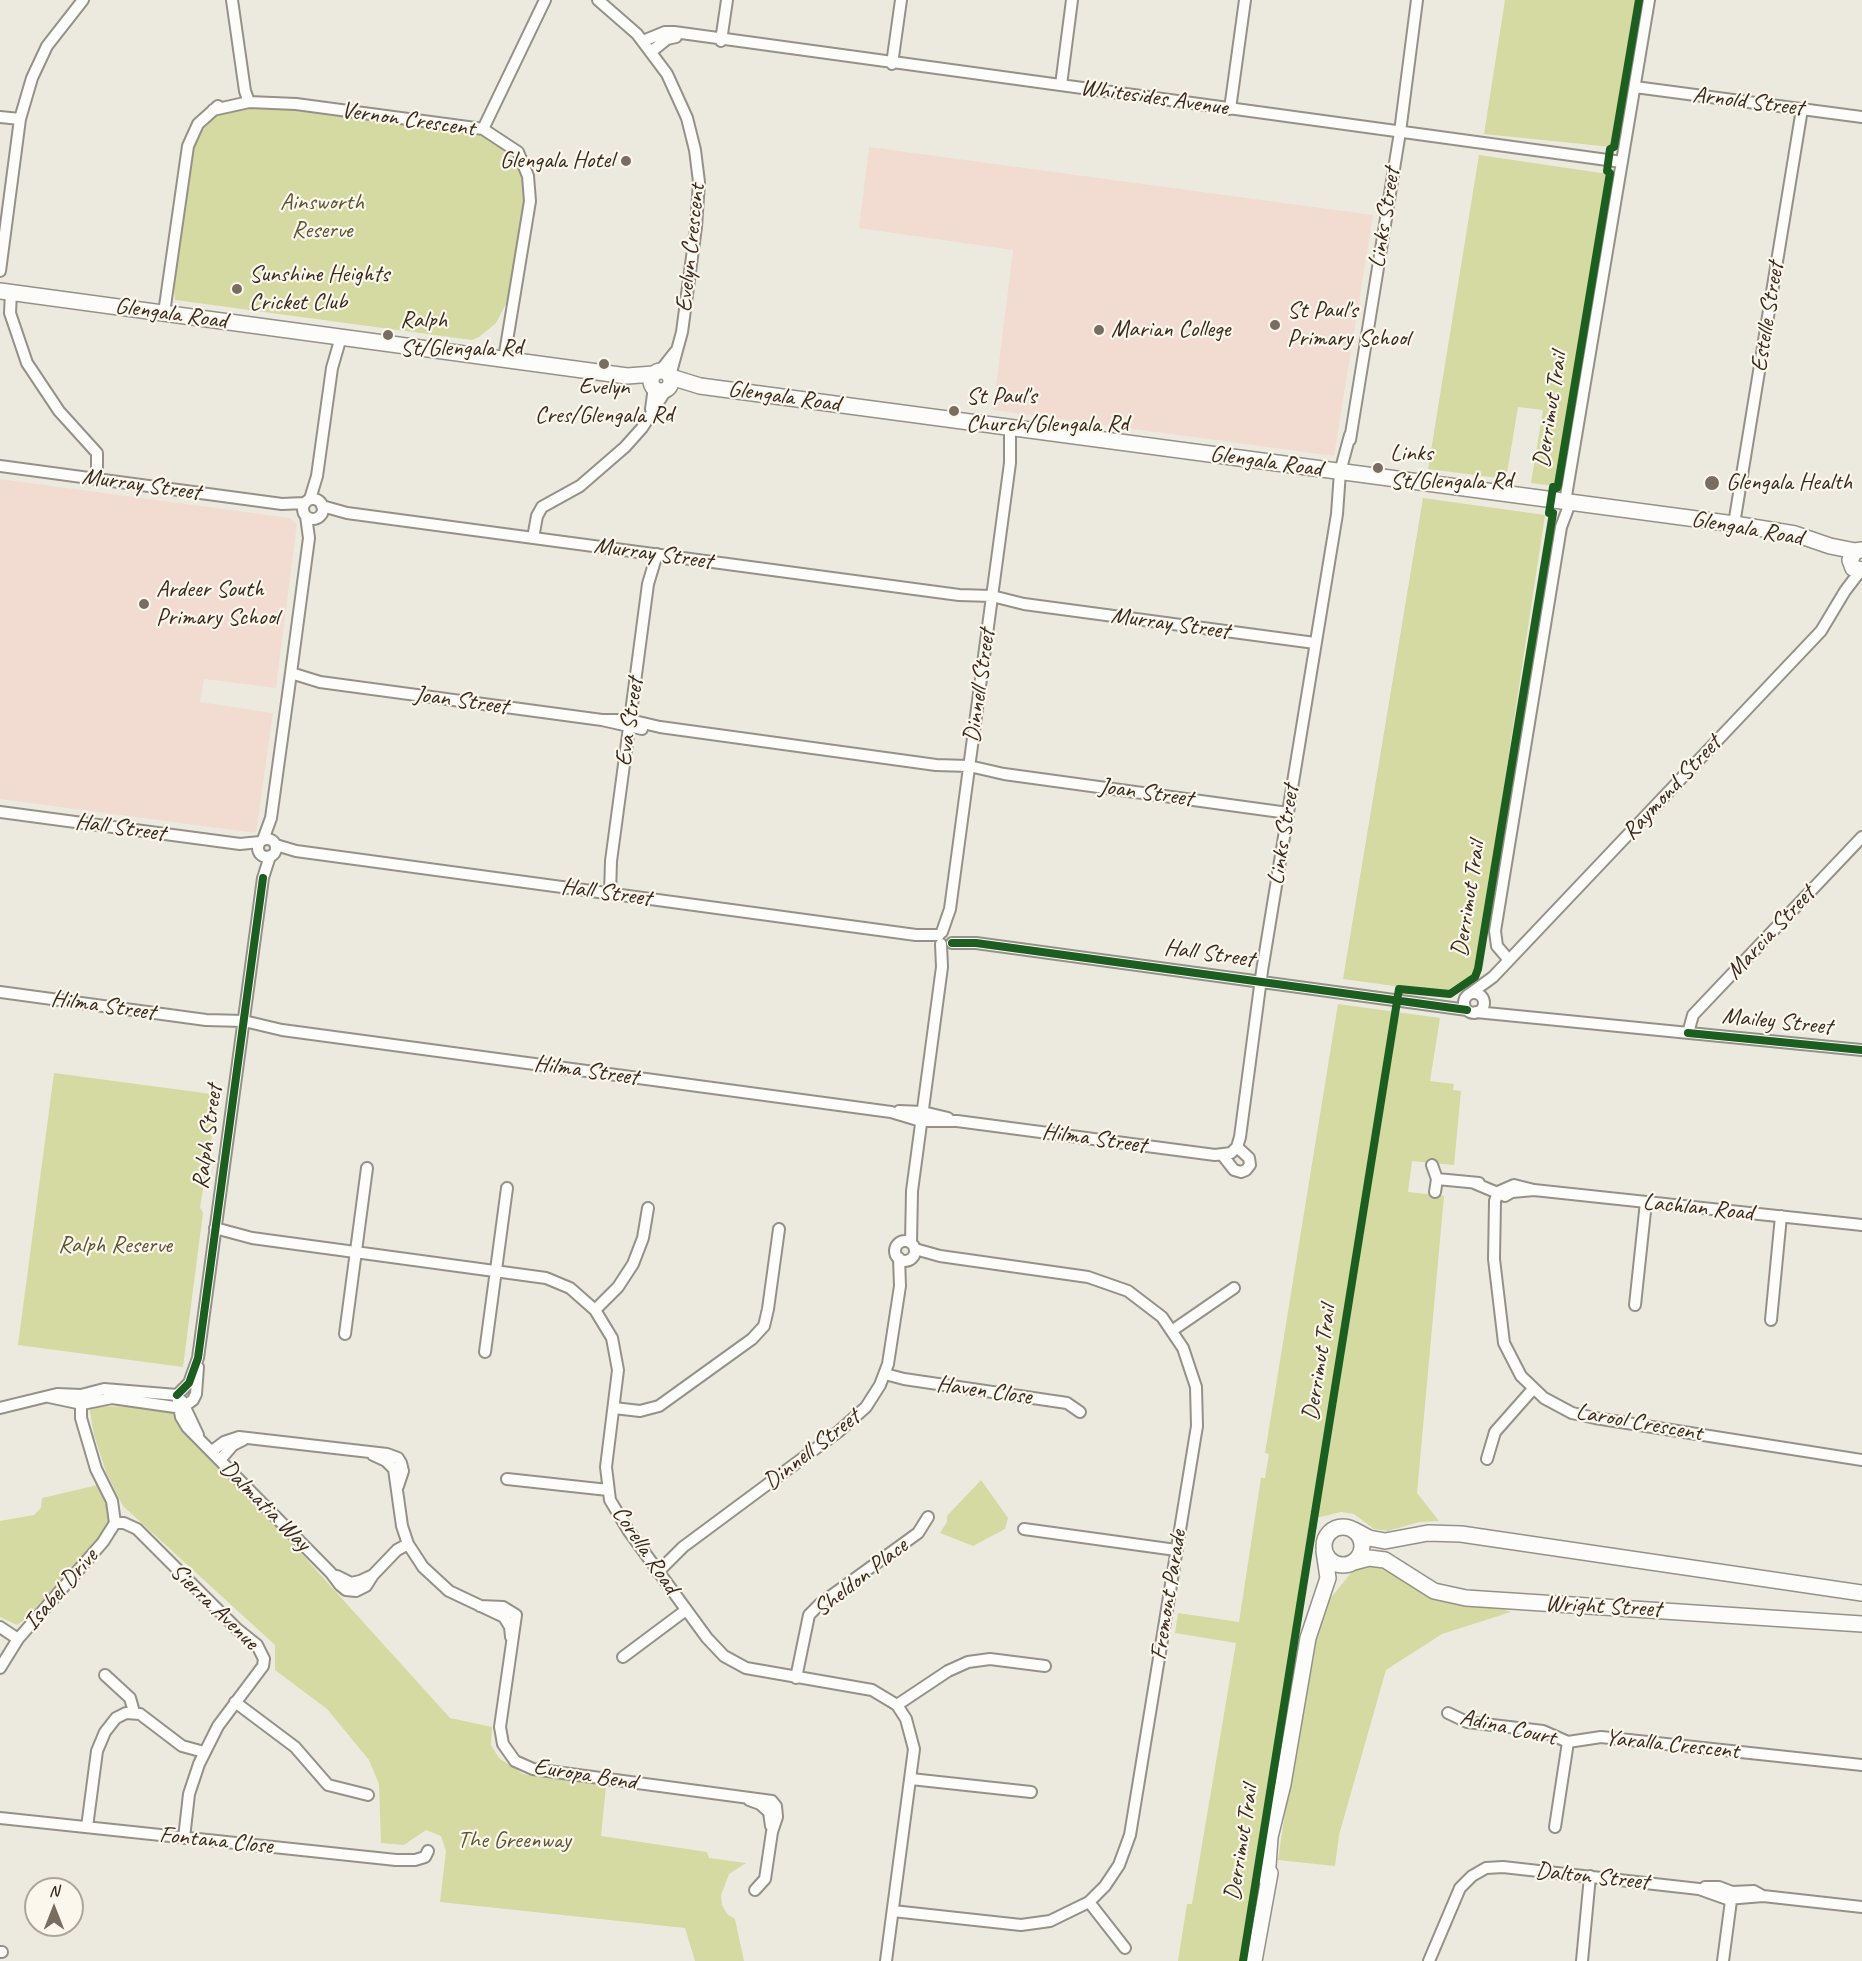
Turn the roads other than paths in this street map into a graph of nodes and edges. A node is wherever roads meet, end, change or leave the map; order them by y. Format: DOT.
graph roads {
  1 [pos="82,0"];
  2 [pos="232,0"];
  3 [pos="545,0"];
  4 [pos="598,0"];
  5 [pos="727,0"];
  6 [pos="901,0"];
  7 [pos="1072,0"];
  8 [pos="1245,0"];
  9 [pos="1417,0"];
  10 [pos="1648,0"];
  11 [pos="685,36"];
  12 [pos="643,40"];
  13 [pos="721,40"];
  14 [pos="652,51"];
  15 [pos="892,64"];
  16 [pos="1061,85"];
  17 [pos="1635,87"];
  18 [pos="249,98"];
  19 [pos="1230,109"];
  20 [pos="1802,110"];
  21 [pos="0,117"];
  22 [pos="1862,117"];
  23 [pos="20,119"];
  24 [pos="483,129"];
  25 [pos="1400,132"];
  26 [pos="1622,162"];
  27 [pos="0,271"];
  28 [pos="5,292"];
  29 [pos="164,314"];
  30 [pos="336,337"];
  31 [pos="504,359"];
  32 [pos="662,381"];
  33 [pos="1014,428"];
  34 [pos="0,466"];
  35 [pos="1343,472"];
  36 [pos="93,478"];
  37 [pos="1565,502"];
  38 [pos="313,509"];
  39 [pos="1734,524"];
  40 [pos="533,538"];
  41 [pos="652,554"];
  42 [pos="1858,558"];
  43 [pos="991,600"];
  44 [pos="1315,643"];
  45 [pos="290,678"];
  46 [pos="629,723"];
  47 [pos="968,770"];
  48 [pos="0,812"];
  49 [pos="1288,813"];
  50 [pos="1862,837"];
  51 [pos="267,848"];
  52 [pos="607,893"];
  53 [pos="946,939"];
  54 [pos="1507,963"];
  55 [pos="1261,980"];
  56 [pos="1490,980"];
  57 [pos="0,992"];
  58 [pos="1483,1001"];
  59 [pos="1469,1004"];
  60 [pos="1506,1014"];
  61 [pos="243,1025"];
  62 [pos="1688,1033"];
  63 [pos="1862,1050"];
  64 [pos="922,1116"];
  65 [pos="1230,1152"];
  66 [pos="1432,1165"];
  67 [pos="367,1168"];
  68 [pos="1437,1179"];
  69 [pos="507,1188"];
  70 [pos="1435,1192"];
  71 [pos="1500,1193"];
  72 [pos="1646,1202"];
  73 [pos="648,1208"];
  74 [pos="1781,1216"];
  75 [pos="1862,1225"];
  76 [pos="778,1229"];
  77 [pos="215,1233"];
  78 [pos="356,1251"];
  79 [pos="908,1251"];
  80 [pos="496,1271"];
  81 [pos="1234,1288"];
  82 [pos="1635,1305"];
  83 [pos="595,1310"];
  84 [pos="1771,1320"];
  85 [pos="1173,1330"];
  86 [pos="345,1334"];
  87 [pos="485,1352"];
  88 [pos="198,1358"];
  89 [pos="885,1374"];
  90 [pos="1533,1389"];
  91 [pos="177,1395"];
  92 [pos="82,1401"];
  93 [pos="182,1407"];
  94 [pos="0,1408"];
  95 [pos="614,1408"];
  96 [pos="1080,1412"];
  97 [pos="252,1439"];
  98 [pos="212,1451"];
  99 [pos="1860,1458"];
  100 [pos="1487,1459"];
  101 [pos="220,1460"];
  102 [pos="507,1479"];
  103 [pos="608,1490"];
  104 [pos="928,1517"];
  105 [pos="120,1525"];
  106 [pos="1024,1529"];
  107 [pos="1354,1530"];
  108 [pos="411,1549"];
  109 [pos="1176,1550"];
  110 [pos="1324,1551"];
  111 [pos="1353,1563"];
  112 [pos="655,1568"];
  113 [pos="1862,1593"];
  114 [pos="1322,1599"];
  115 [pos="686,1610"];
  116 [pos="1862,1624"];
  117 [pos="0,1627"];
  118 [pos="18,1640"];
  119 [pos="623,1657"];
  120 [pos="1045,1666"];
  121 [pos="0,1668"];
  122 [pos="105,1675"];
  123 [pos="796,1678"];
  124 [pos="235,1702"];
  125 [pos="897,1705"];
  126 [pos="134,1712"];
  127 [pos="1448,1713"];
  128 [pos="1568,1742"];
  129 [pos="204,1752"];
  130 [pos="1862,1765"];
  131 [pos="911,1779"];
  132 [pos="1031,1792"];
  133 [pos="368,1795"];
  134 [pos="0,1818"];
  135 [pos="87,1827"];
  136 [pos="1555,1827"];
  137 [pos="184,1838"];
  138 [pos="428,1851"];
  139 [pos="1590,1876"];
  140 [pos="755,1890"];
  141 [pos="1731,1897"];
  142 [pos="1089,1902"];
  143 [pos="1862,1907"];
  144 [pos="893,1911"];
  145 [pos="1125,1948"];
  146 [pos="886,1961"];
  147 [pos="1254,1961"];
  148 [pos="1429,1961"];
  149 [pos="1582,1961"];
  150 [pos="1724,1961"];
  1 -- 23 [label="street"];
  2 -- 18 [label="street"];
  3 -- 24 [label="street"];
  4 -- 12 [label="street, Evelyn Crescent"];
  5 -- 13 [label="street"];
  6 -- 15 [label="street"];
  7 -- 16 [label="street"];
  8 -- 19 [label="street"];
  9 -- 25 [label="street, Links Street"];
  10 -- 17 [label="street"];
  11 -- 12 [label="street, Whitesides Avenue"];
  11 -- 13 [label="street, Whitesides Avenue"];
  11 -- 14 [label="street, Whitesides Avenue"];
  12 -- 14 [label="street, Evelyn Crescent"];
  13 -- 15 [label="street, Whitesides Avenue"];
  14 -- 32 [label="street, Evelyn Crescent"];
  15 -- 16 [label="street, Whitesides Avenue"];
  16 -- 19 [label="street, Whitesides Avenue"];
  17 -- 20 [label="street, Arnold Street"];
  17 -- 26 [label="street"];
  18 -- 24 [label="street, Vernon Crescent"];
  18 -- 29 [label="street, Vernon Crescent"];
  19 -- 25 [label="street, Whitesides Avenue"];
  20 -- 22 [label="street, Arnold Street"];
  20 -- 39 [label="street, Estelle Street"];
  21 -- 23 [label="street"];
  23 -- 27 [label="street"];
  24 -- 31 [label="street, Vernon Crescent"];
  25 -- 26 [label="street, Whitesides Avenue"];
  25 -- 35 [label="street, Links Street"];
  26 -- 37 [label="street"];
  28 -- 29 [label="street, Glengala Road"];
  28 -- 36 [label="street"];
  29 -- 30 [label="street, Glengala Road"];
  30 -- 31 [label="street, Glengala Road"];
  30 -- 38 [label="street, Ralph Street"];
  31 -- 32 [label="street, Glengala Road"];
  32 -- 33 [label="street, Glengala Road"];
  32 -- 40 [label="street, Evelyn Crescent"];
  33 -- 35 [label="street, Glengala Road"];
  33 -- 43 [label="street, Dinnell Street"];
  34 -- 36 [label="street, Murray Street"];
  35 -- 37 [label="street, Glengala Road"];
  35 -- 44 [label="street, Links Street"];
  36 -- 38 [label="street, Murray Street"];
  37 -- 39 [label="street, Glengala Road"];
  37 -- 54 [label="street"];
  38 -- 40 [label="street, Murray Street"];
  38 -- 45 [label="street, Ralph Street"];
  39 -- 42 [label="street, Glengala Road"];
  40 -- 41 [label="street, Murray Street"];
  41 -- 43 [label="street, Murray Street"];
  41 -- 46 [label="street, Eva Street"];
  42 -- 54 [label="street, Raymond Street"];
  43 -- 44 [label="street, Murray Street"];
  43 -- 47 [label="street, Dinnell Street"];
  44 -- 49 [label="street, Links Street"];
  45 -- 46 [label="street, Joan Street"];
  45 -- 51 [label="street, Ralph Street"];
  46 -- 47 [label="street, Joan Street"];
  46 -- 52 [label="street, Eva Street"];
  47 -- 49 [label="street, Joan Street"];
  47 -- 53 [label="street, Dinnell Street"];
  48 -- 51 [label="street, Hall Street"];
  49 -- 55 [label="street, Links Street"];
  50 -- 62 [label="street, Marcia Street"];
  51 -- 52 [label="street, Hall Street"];
  51 -- 61 [label="street, Ralph Street"];
  52 -- 53 [label="street, Hall Street"];
  53 -- 55 [label="street, Hall Street"];
  53 -- 64 [label="street, Dinnell Street"];
  54 -- 56 [label="street, Raymond Street"];
  55 -- 59 [label="street, Hall Street"];
  55 -- 65 [label="street, Links Street"];
  56 -- 58 [label="street, Raymond Street"];
  56 -- 59 [label="street, Raymond Street"];
  57 -- 61 [label="street, Hilma Street"];
  58 -- 59 [label="street"];
  58 -- 59 [label="street, Hall Street"];
  58 -- 60 [label="street, Hall Street"];
  59 -- 60 [label="street, Hall Street"];
  60 -- 62 [label="street, Hall Street"];
  61 -- 64 [label="street, Hilma Street"];
  61 -- 77 [label="street, Ralph Street"];
  62 -- 63 [label="street, Mailey Street"];
  64 -- 65 [label="street, Hilma Street"];
  64 -- 79 [label="street, Dinnell Street"];
  66 -- 68 [label="street"];
  67 -- 78 [label="street"];
  68 -- 70 [label="street"];
  68 -- 71 [label="street"];
  69 -- 80 [label="street"];
  71 -- 72 [label="street, Lachlan Road"];
  71 -- 90 [label="street, Larool Crescent"];
  72 -- 74 [label="street, Lachlan Road"];
  72 -- 82 [label="street"];
  73 -- 83 [label="street"];
  74 -- 75 [label="street, Lachlan Road"];
  74 -- 84 [label="street"];
  76 -- 95 [label="street"];
  77 -- 78 [label="street, Corella Road"];
  77 -- 88 [label="street, Ralph Street"];
  78 -- 80 [label="street, Corella Road"];
  78 -- 86 [label="street"];
  79 -- 85 [label="street, Fremont Parade"];
  79 -- 89 [label="street, Dinnell Street"];
  80 -- 83 [label="street, Corella Road"];
  80 -- 87 [label="street"];
  81 -- 85 [label="street"];
  83 -- 95 [label="street, Corella Road"];
  85 -- 109 [label="street, Fremont Parade"];
  88 -- 91 [label="street, Ralph Street"];
  88 -- 93 [label="street, Ralph Street"];
  89 -- 96 [label="street, Haven Close"];
  89 -- 112 [label="street, Dinnell Street"];
  90 -- 99 [label="street, Larool Crescent"];
  90 -- 100 [label="street"];
  91 -- 92 [label="street"];
  91 -- 93 [label="street, Dalmatia Way"];
  92 -- 93 [label="street"];
  92 -- 94 [label="street"];
  92 -- 105 [label="street"];
  93 -- 98 [label="street, Dalmatia Way"];
  95 -- 103 [label="street, Corella Road"];
  97 -- 98 [label="street, Europa Bend"];
  97 -- 101 [label="street"];
  97 -- 108 [label="street, Europa Bend"];
  98 -- 101 [label="street, Dalmatia Way"];
  101 -- 108 [label="street, Dalmatia Way"];
  102 -- 103 [label="street"];
  103 -- 112 [label="street, Corella Road"];
  104 -- 123 [label="street, Sheldon Place"];
  105 -- 118 [label="street, Isabel Drive"];
  105 -- 124 [label="street, Sierra Avenue"];
  106 -- 109 [label="street"];
  107 -- 110 [label="street"];
  107 -- 111 [label="street"];
  107 -- 113 [label="street, Wright Street"];
  108 -- 140 [label="street, Europa Bend"];
  109 -- 142 [label="street, Fremont Parade"];
  110 -- 111 [label="street"];
  110 -- 114 [label="street"];
  111 -- 114 [label="street"];
  111 -- 116 [label="street, Wright Street"];
  112 -- 115 [label="street, Corella Road"];
  114 -- 147 [label="street"];
  115 -- 119 [label="street"];
  115 -- 123 [label="street, Corella Road"];
  117 -- 118 [label="street"];
  118 -- 121 [label="street, Isabel Drive"];
  120 -- 125 [label="street"];
  122 -- 126 [label="street"];
  123 -- 125 [label="street, Corella Road"];
  124 -- 129 [label="street, Sierra Avenue"];
  124 -- 133 [label="street"];
  125 -- 131 [label="street"];
  126 -- 129 [label="street"];
  126 -- 135 [label="street"];
  127 -- 128 [label="street, Adina Court"];
  128 -- 130 [label="street, Yaralla Crescent"];
  128 -- 136 [label="street"];
  129 -- 137 [label="street, Sierra Avenue"];
  131 -- 132 [label="street"];
  131 -- 144 [label="street"];
  134 -- 135 [label="street, Fontana Close"];
  135 -- 137 [label="street, Fontana Close"];
  137 -- 138 [label="street, Fontana Close"];
  139 -- 141 [label="street, Dalton Street"];
  139 -- 148 [label="street, Dalton Street"];
  139 -- 149 [label="street"];
  141 -- 143 [label="street, Dalton Street"];
  141 -- 150 [label="street"];
  142 -- 144 [label="street, Fremont Parade"];
  142 -- 145 [label="street"];
  144 -- 146 [label="street"];
}
